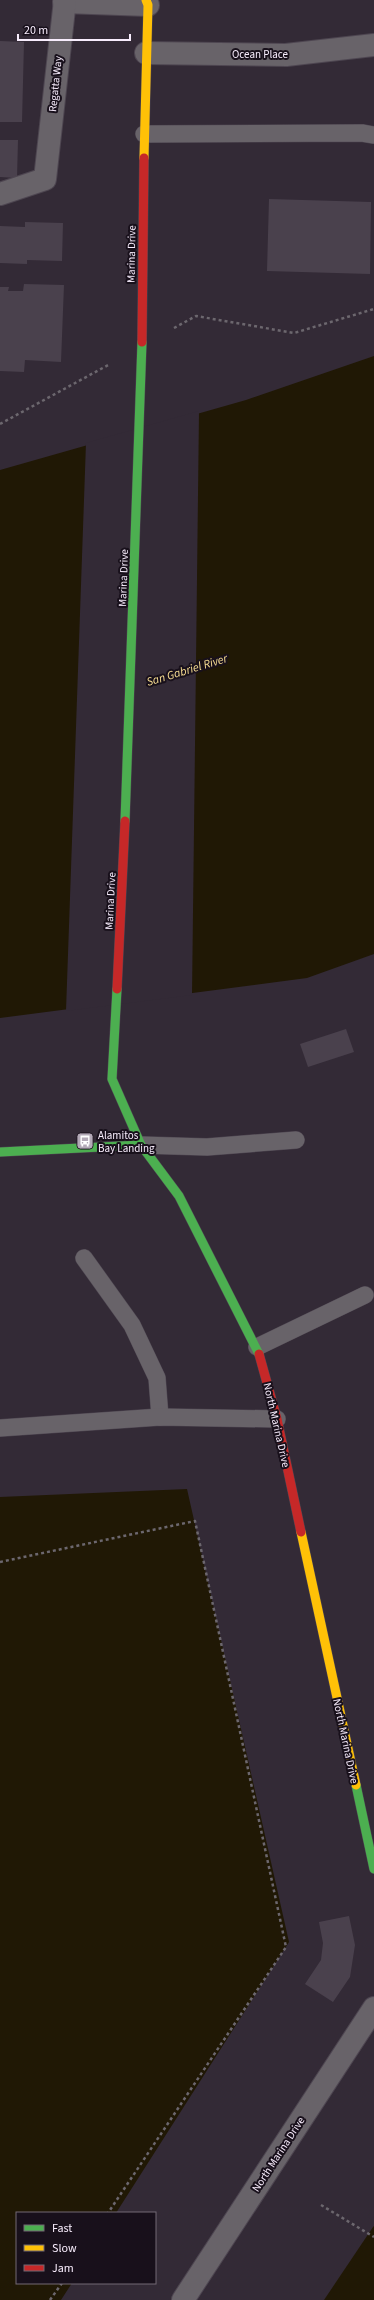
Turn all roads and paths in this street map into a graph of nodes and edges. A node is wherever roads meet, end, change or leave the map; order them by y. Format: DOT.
graph roads {
  1 [pos="64,1"];
  2 [pos="148,2"];
  3 [pos="374,45"];
  4 [pos="146,53"];
  5 [pos="144,134"];
  6 [pos="374,135"];
  7 [pos="0,194"];
  8 [pos="374,309"];
  9 [pos="184,322"];
  10 [pos="107,366"];
  11 [pos="0,424"];
  12 [pos="296,1140"];
  13 [pos="141,1145"];
  14 [pos="0,1152"];
  15 [pos="84,1258"];
  16 [pos="365,1295"];
  17 [pos="257,1347"];
  18 [pos="160,1417"];
  19 [pos="277,1419"];
  20 [pos="0,1428"];
  21 [pos="0,1562"];
  22 [pos="374,1869"];
  23 [pos="374,2008"];
  24 [pos="321,2205"];
  25 [pos="109,2212"];
  26 [pos="374,2237"];
  27 [pos="61,2284"];
  28 [pos="50,2300"];
  29 [pos="183,2300"];
  1 -- 2 [label="street, Regatta Way"];
  1 -- 7 [label="street, Regatta Way"];
  2 -- 4 [label="main road, Marina Drive"];
  3 -- 4 [label="street, Ocean Place"];
  4 -- 5 [label="main road, Marina Drive"];
  5 -- 6 [label="lane"];
  5 -- 13 [label="main road, Marina Drive"];
  8 -- 9 [label="path"];
  10 -- 11 [label="path"];
  12 -- 13 [label="lane"];
  13 -- 14 [label="main road"];
  13 -- 17 [label="main road, North Marina Drive"];
  15 -- 18 [label="lane"];
  16 -- 17 [label="lane"];
  17 -- 19 [label="main road, North Marina Drive"];
  18 -- 19 [label="lane"];
  18 -- 20 [label="lane"];
  19 -- 22 [label="main road, North Marina Drive"];
  21 -- 25 [label="path"];
  23 -- 29 [label="street, North Marina Drive"];
  24 -- 26 [label="path"];
  27 -- 28 [label="path"];
}
